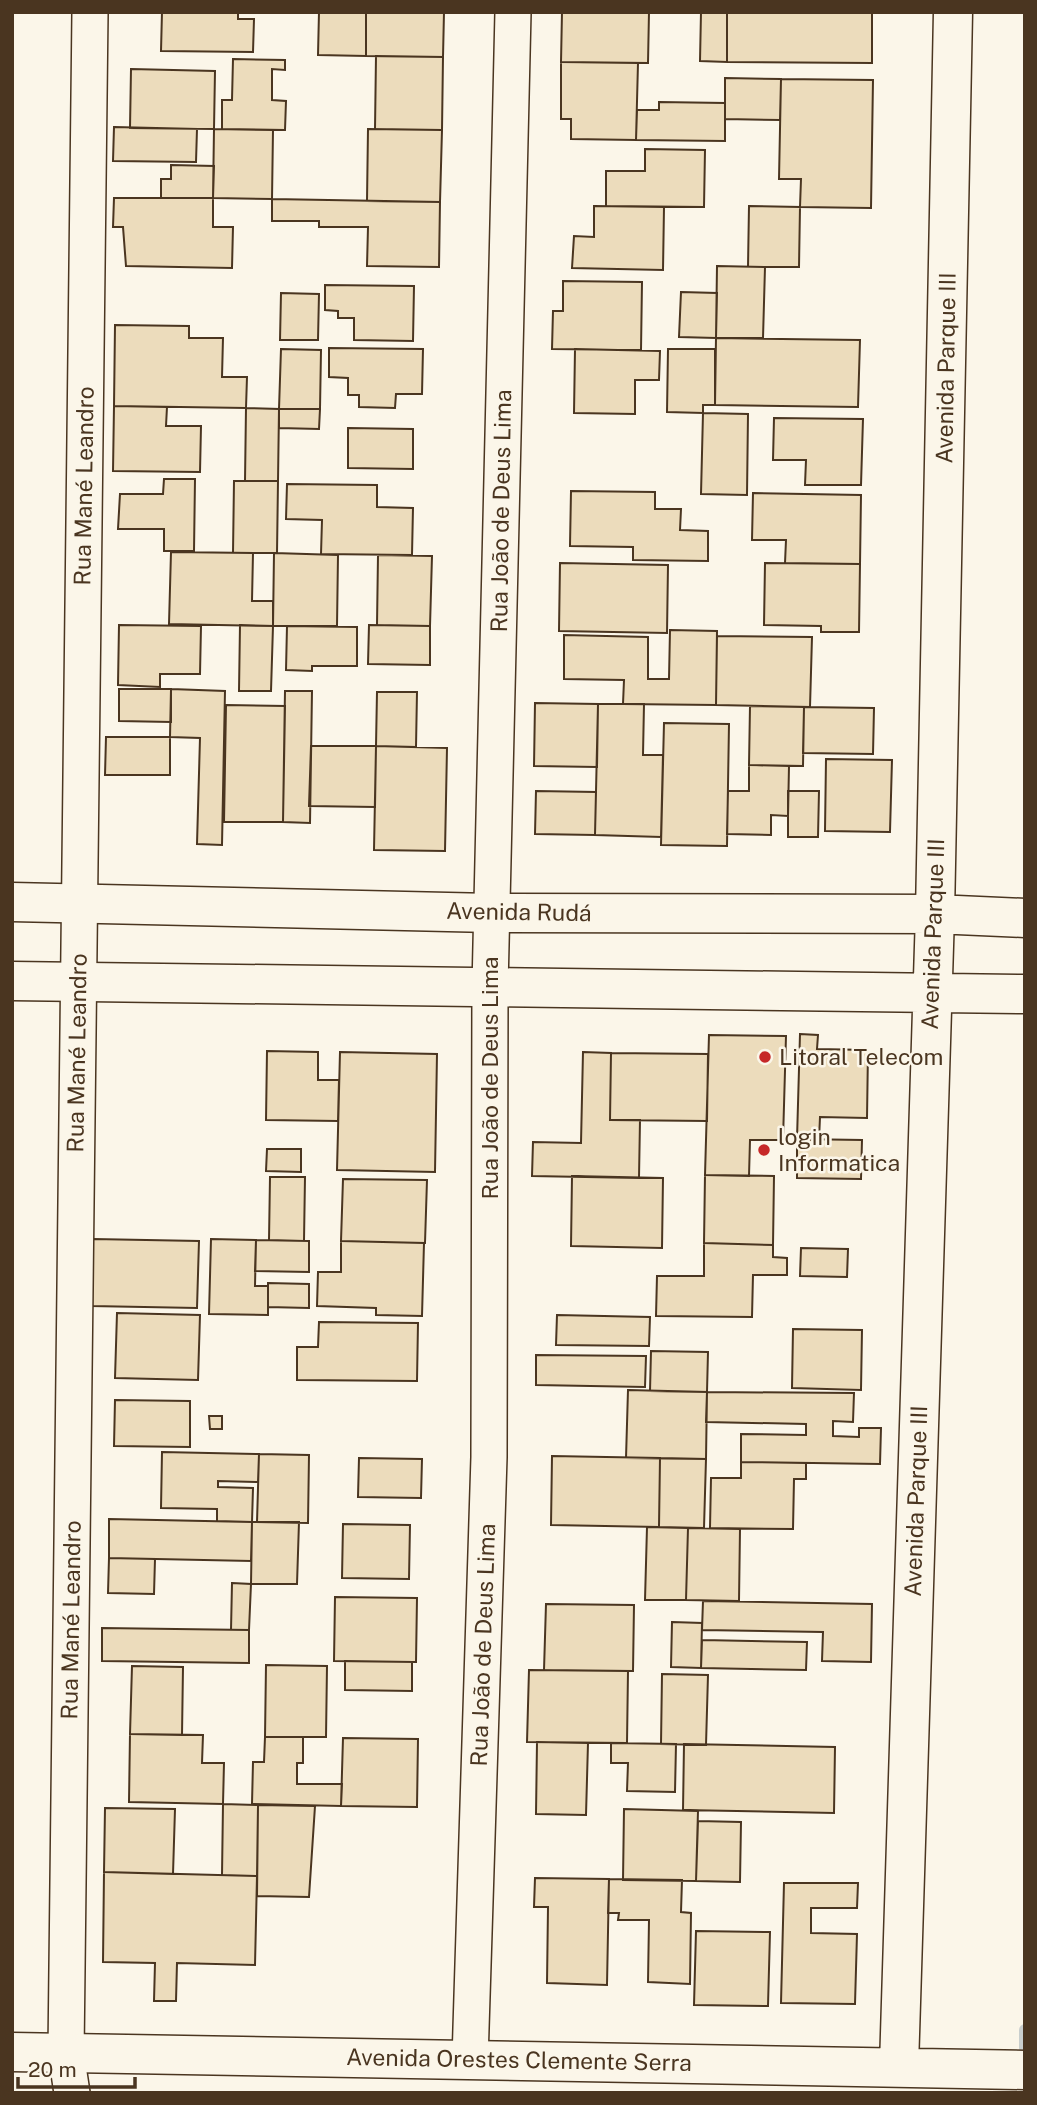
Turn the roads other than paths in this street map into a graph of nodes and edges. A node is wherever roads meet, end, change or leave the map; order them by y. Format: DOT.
graph roads {
  1 [pos="90,12"];
  2 [pos="513,12"];
  3 [pos="953,12"];
  4 [pos="12,902"];
  5 [pos="79,903"];
  6 [pos="491,913"];
  7 [pos="935,914"];
  8 [pos="1025,918"];
  9 [pos="12,981"];
  10 [pos="78,982"];
  11 [pos="490,987"];
  12 [pos="931,993"];
  13 [pos="1025,994"];
  14 [pos="12,2052"];
  15 [pos="66,2053"];
  16 [pos="470,2060"];
  17 [pos="899,2066"];
  18 [pos="1025,2070"];
  19 [pos="72,2093"];
  1 -- 5 [label="street, Rua Mané Leandro"];
  2 -- 6 [label="street, Rua João de Deus Lima"];
  3 -- 7 [label="street, Avenida Parque III"];
  4 -- 5 [label="street, Avenida Rudá"];
  5 -- 6 [label="street, Avenida Rudá"];
  5 -- 10 [label="street, Rua Mané Leandro"];
  6 -- 7 [label="street, Avenida Rudá"];
  6 -- 11 [label="street, Rua João de Deus Lima"];
  7 -- 8 [label="street, Avenida Rudá"];
  7 -- 12 [label="street, Avenida Parque III"];
  9 -- 10 [label="street"];
  10 -- 11 [label="street"];
  10 -- 15 [label="street, Rua Mané Leandro"];
  11 -- 12 [label="street"];
  11 -- 16 [label="street, Rua João de Deus Lima"];
  12 -- 13 [label="street"];
  12 -- 17 [label="street, Avenida Parque III"];
  14 -- 15 [label="street, Avenida Orestes Clemente Serra"];
  15 -- 16 [label="street, Avenida Orestes Clemente Serra"];
  15 -- 19 [label="street, Rua Mané Leandro"];
  16 -- 17 [label="street, Avenida Orestes Clemente Serra"];
  17 -- 18 [label="street, Avenida Orestes Clemente Serra"];
}
